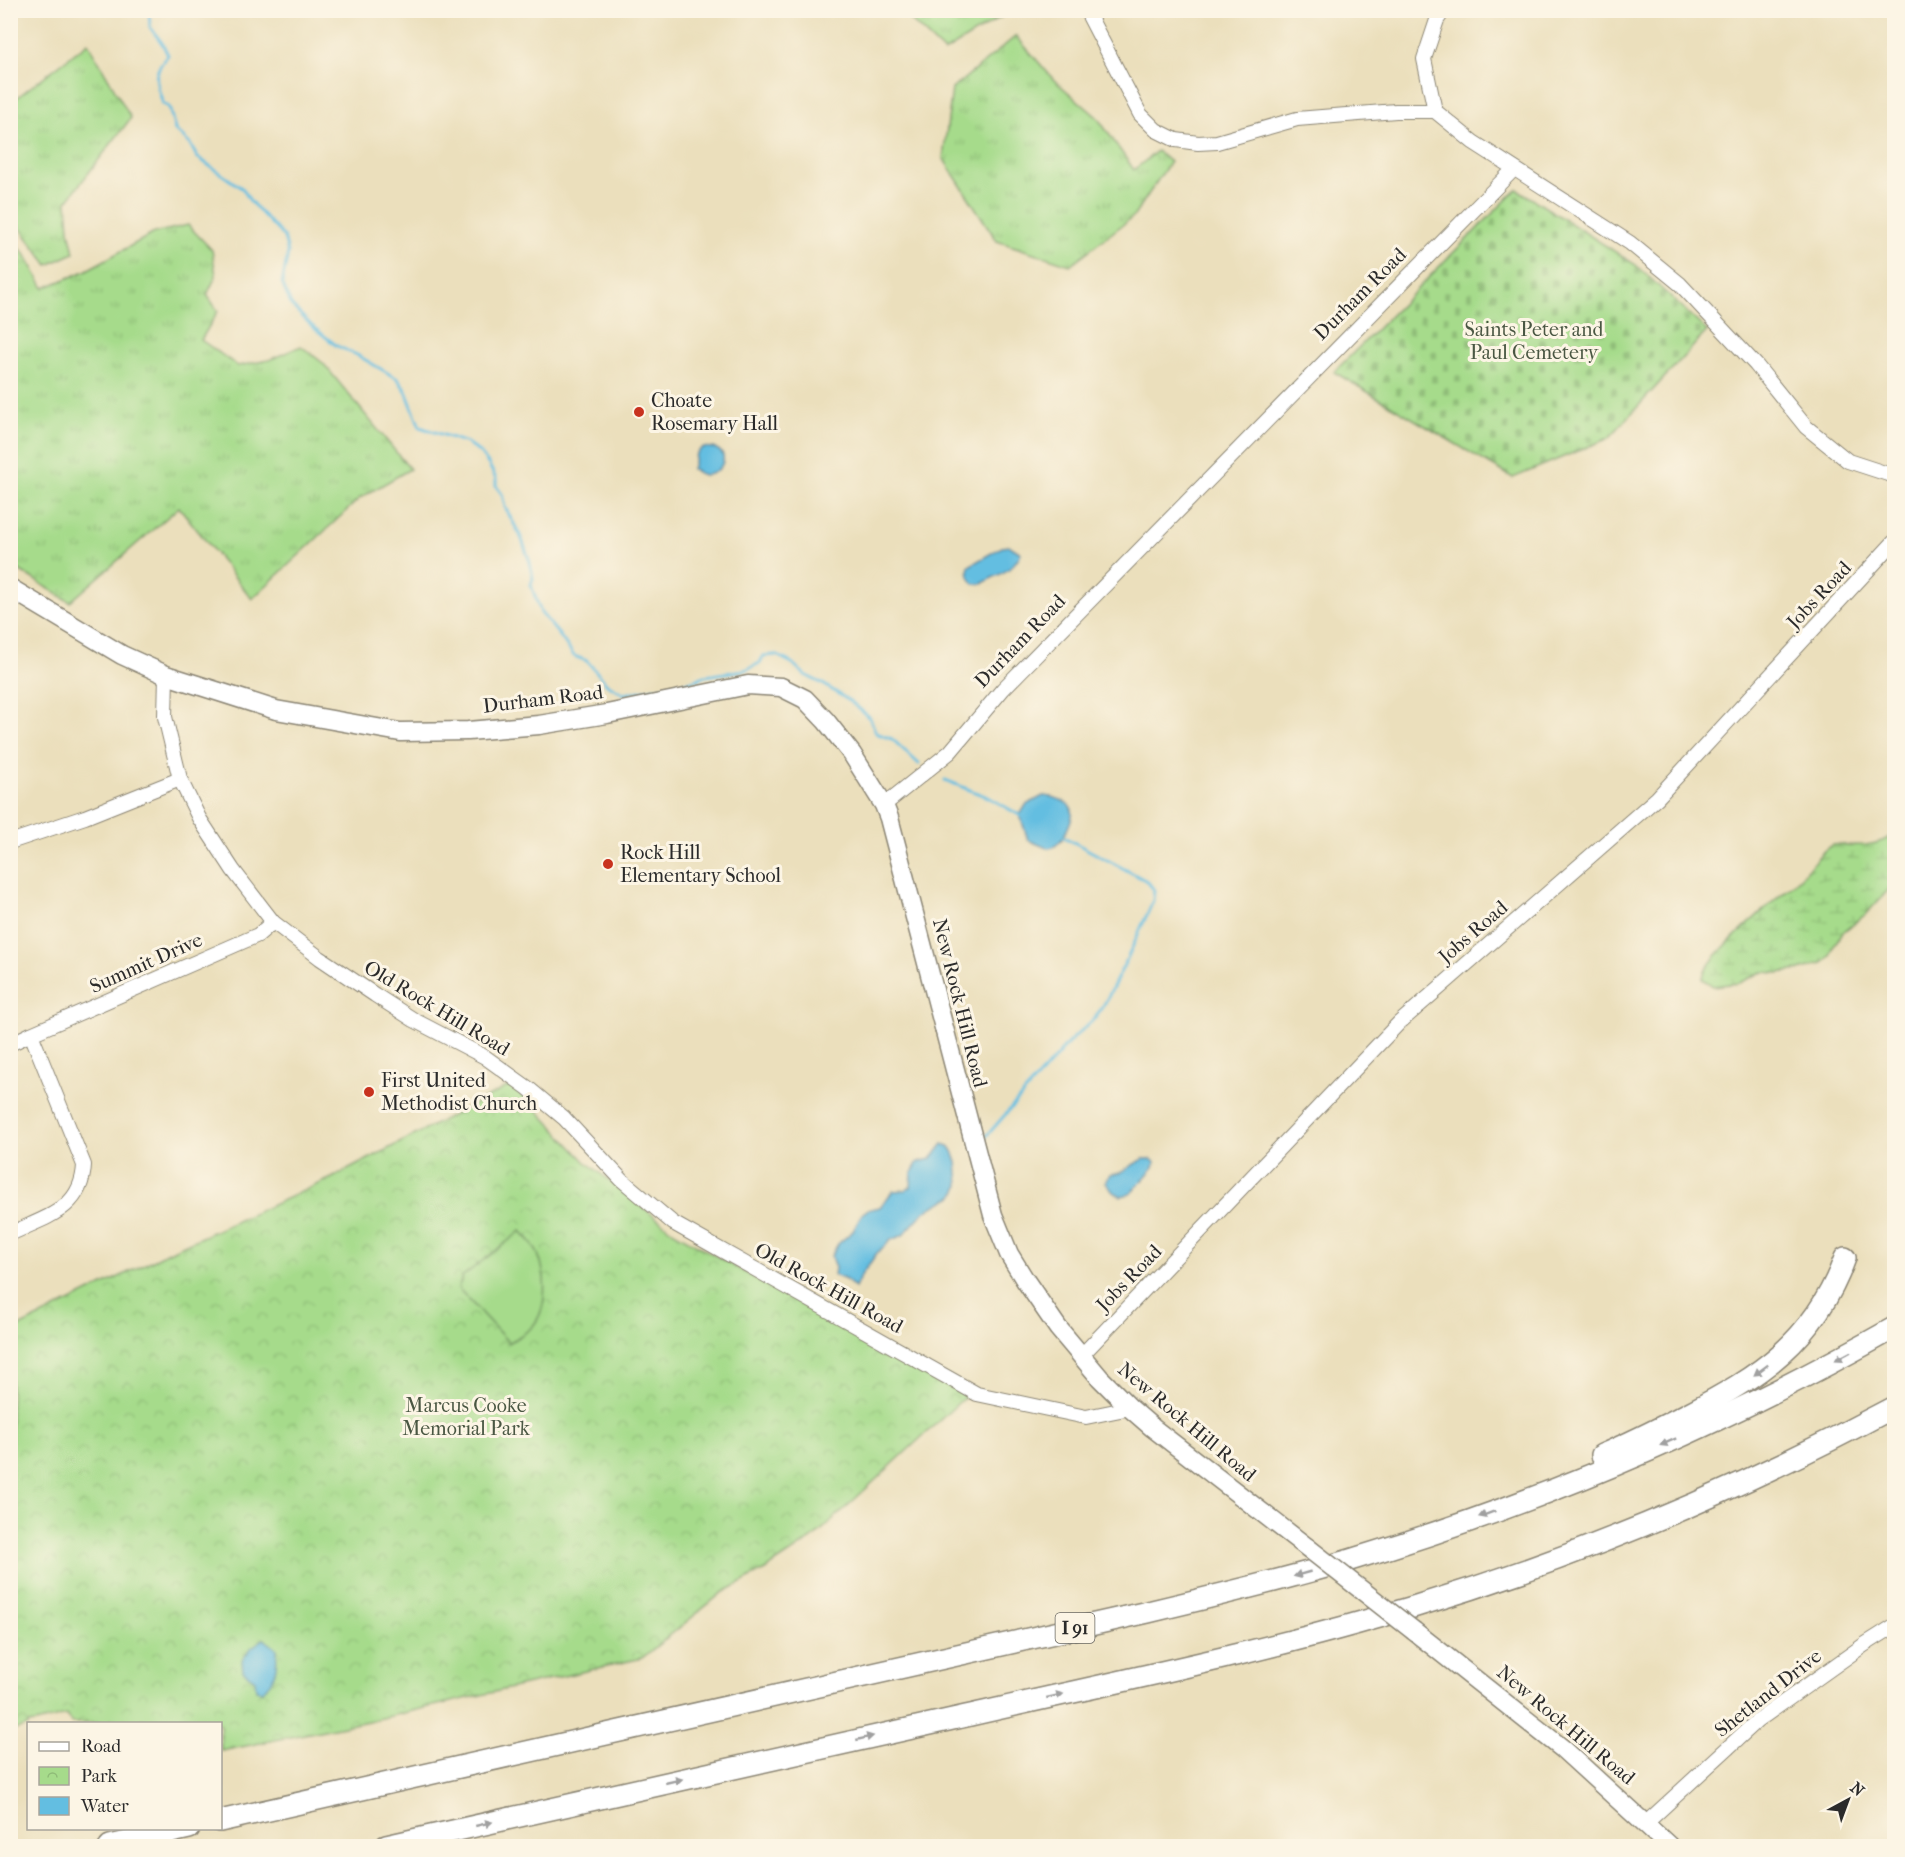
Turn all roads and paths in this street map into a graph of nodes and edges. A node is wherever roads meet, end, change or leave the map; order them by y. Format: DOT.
graph roads {
  1 [pos="1086,10"];
  2 [pos="1444,10"];
  3 [pos="1435,111"];
  4 [pos="1514,169"];
  5 [pos="1894,476"];
  6 [pos="1894,542"];
  7 [pos="10,588"];
  8 [pos="166,675"];
  9 [pos="180,779"];
  10 [pos="884,805"];
  11 [pos="10,842"];
  12 [pos="273,922"];
  13 [pos="32,1034"];
  14 [pos="10,1044"];
  15 [pos="10,1234"];
  16 [pos="1845,1258"];
  17 [pos="1894,1328"];
  18 [pos="1081,1356"];
  19 [pos="1894,1407"];
  20 [pos="1130,1408"];
  21 [pos="1529,1499"];
  22 [pos="1894,1626"];
  23 [pos="222,1821"];
  24 [pos="1645,1824"];
  25 [pos="180,1830"];
  26 [pos="110,1846"];
  27 [pos="386,1846"];
  28 [pos="1669,1846"];
  1 -- 3 [label="street"];
  2 -- 3 [label="street"];
  3 -- 4 [label="street"];
  4 -- 5 [label="street"];
  4 -- 10 [label="street, Durham Road"];
  6 -- 18 [label="street, Jobs Road"];
  7 -- 8 [label="main road, Durham Road"];
  8 -- 9 [label="street, Old Rock Hill Road"];
  8 -- 10 [label="main road, Durham Road"];
  9 -- 11 [label="street"];
  9 -- 12 [label="street, Old Rock Hill Road"];
  10 -- 18 [label="main road, New Rock Hill Road"];
  12 -- 13 [label="street, Summit Drive"];
  12 -- 20 [label="street, Old Rock Hill Road"];
  13 -- 14 [label="street, Summit Drive"];
  13 -- 15 [label="street"];
  16 -- 21 [label="highway, one-way"];
  17 -- 21 [label="highway, I 91, one-way"];
  18 -- 20 [label="main road, New Rock Hill Road"];
  27 -- 19 [label="highway, one-way"];
  20 -- 24 [label="main road, New Rock Hill Road, bridge"];
  21 -- 23 [label="highway, I 91, one-way"];
  22 -- 24 [label="street, Shetland Drive"];
  24 -- 28 [label="main road, New Rock Hill Road"];
  25 -- 26 [label="highway"];
}
